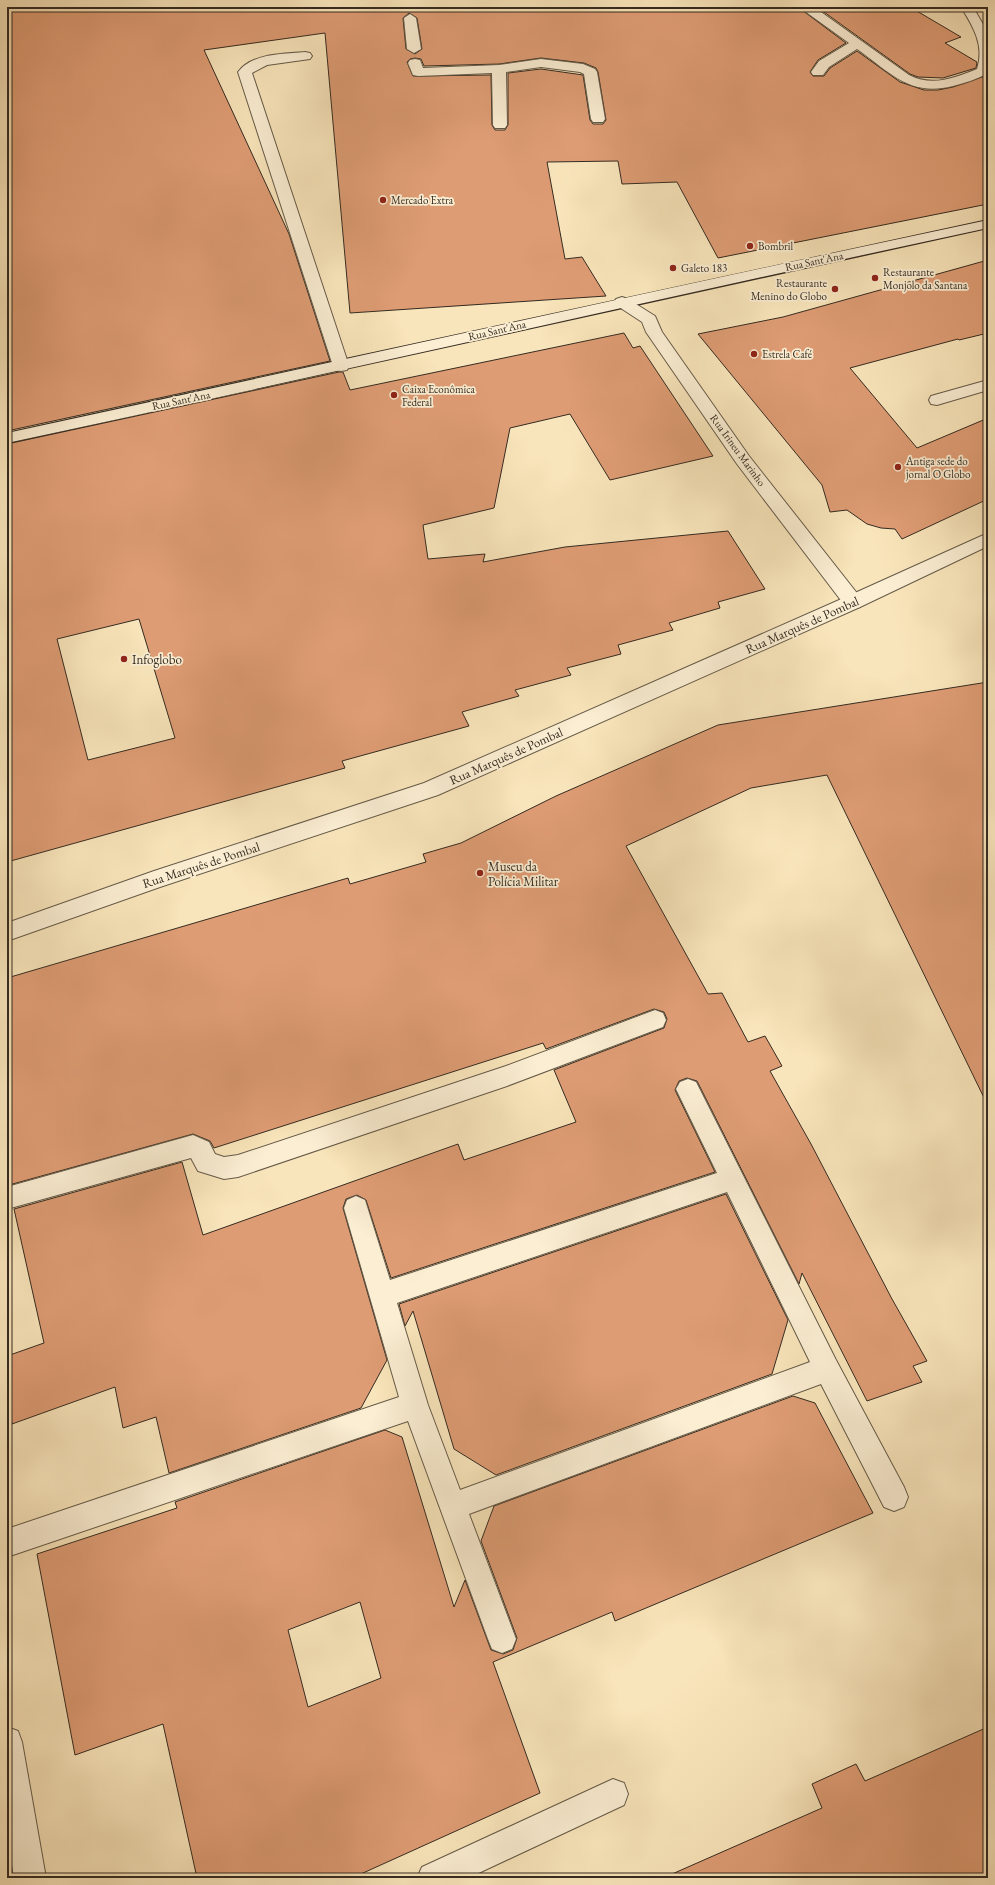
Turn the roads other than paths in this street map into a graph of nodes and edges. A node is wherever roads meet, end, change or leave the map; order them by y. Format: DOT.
graph roads {
  1 [pos="805,7"];
  2 [pos="967,7"];
  3 [pos="410,18"];
  4 [pos="857,43"];
  5 [pos="414,49"];
  6 [pos="305,56"];
  7 [pos="415,63"];
  8 [pos="499,69"];
  9 [pos="818,72"];
  10 [pos="598,119"];
  11 [pos="500,125"];
  12 [pos="988,224"];
  13 [pos="622,302"];
  14 [pos="341,366"];
  15 [pos="988,385"];
  16 [pos="937,400"];
  17 [pos="7,438"];
  18 [pos="988,539"];
  19 [pos="853,602"];
  20 [pos="7,932"];
  21 [pos="655,1020"];
  22 [pos="688,1089"];
  23 [pos="733,1179"];
  24 [pos="7,1198"];
  25 [pos="356,1208"];
  26 [pos="384,1295"];
  27 [pos="826,1369"];
  28 [pos="415,1405"];
  29 [pos="894,1497"];
  30 [pos="453,1506"];
  31 [pos="7,1543"];
  32 [pos="502,1639"];
  33 [pos="7,1742"];
  34 [pos="613,1794"];
  35 [pos="30,1878"];
  36 [pos="433,1878"];
  1 -- 4 [label="street"];
  2 -- 4 [label="street"];
  3 -- 5 [label="street"];
  4 -- 9 [label="street"];
  6 -- 14 [label="street"];
  7 -- 8 [label="street"];
  8 -- 10 [label="street"];
  8 -- 11 [label="street"];
  12 -- 13 [label="street, Rua Sant'Ana"];
  13 -- 14 [label="street, Rua Sant'Ana"];
  13 -- 19 [label="street, Rua Irineu Marinho"];
  14 -- 17 [label="street, Rua Sant'Ana"];
  15 -- 16 [label="street"];
  18 -- 19 [label="street, Rua Marquês de Pombal"];
  19 -- 20 [label="street, Rua Marquês de Pombal"];
  21 -- 24 [label="street"];
  22 -- 23 [label="street"];
  23 -- 26 [label="street"];
  23 -- 27 [label="street"];
  25 -- 26 [label="street"];
  26 -- 28 [label="street"];
  27 -- 29 [label="street"];
  27 -- 30 [label="street"];
  28 -- 30 [label="street"];
  28 -- 31 [label="street"];
  30 -- 32 [label="street"];
  33 -- 35 [label="street"];
  34 -- 36 [label="street"];
}
